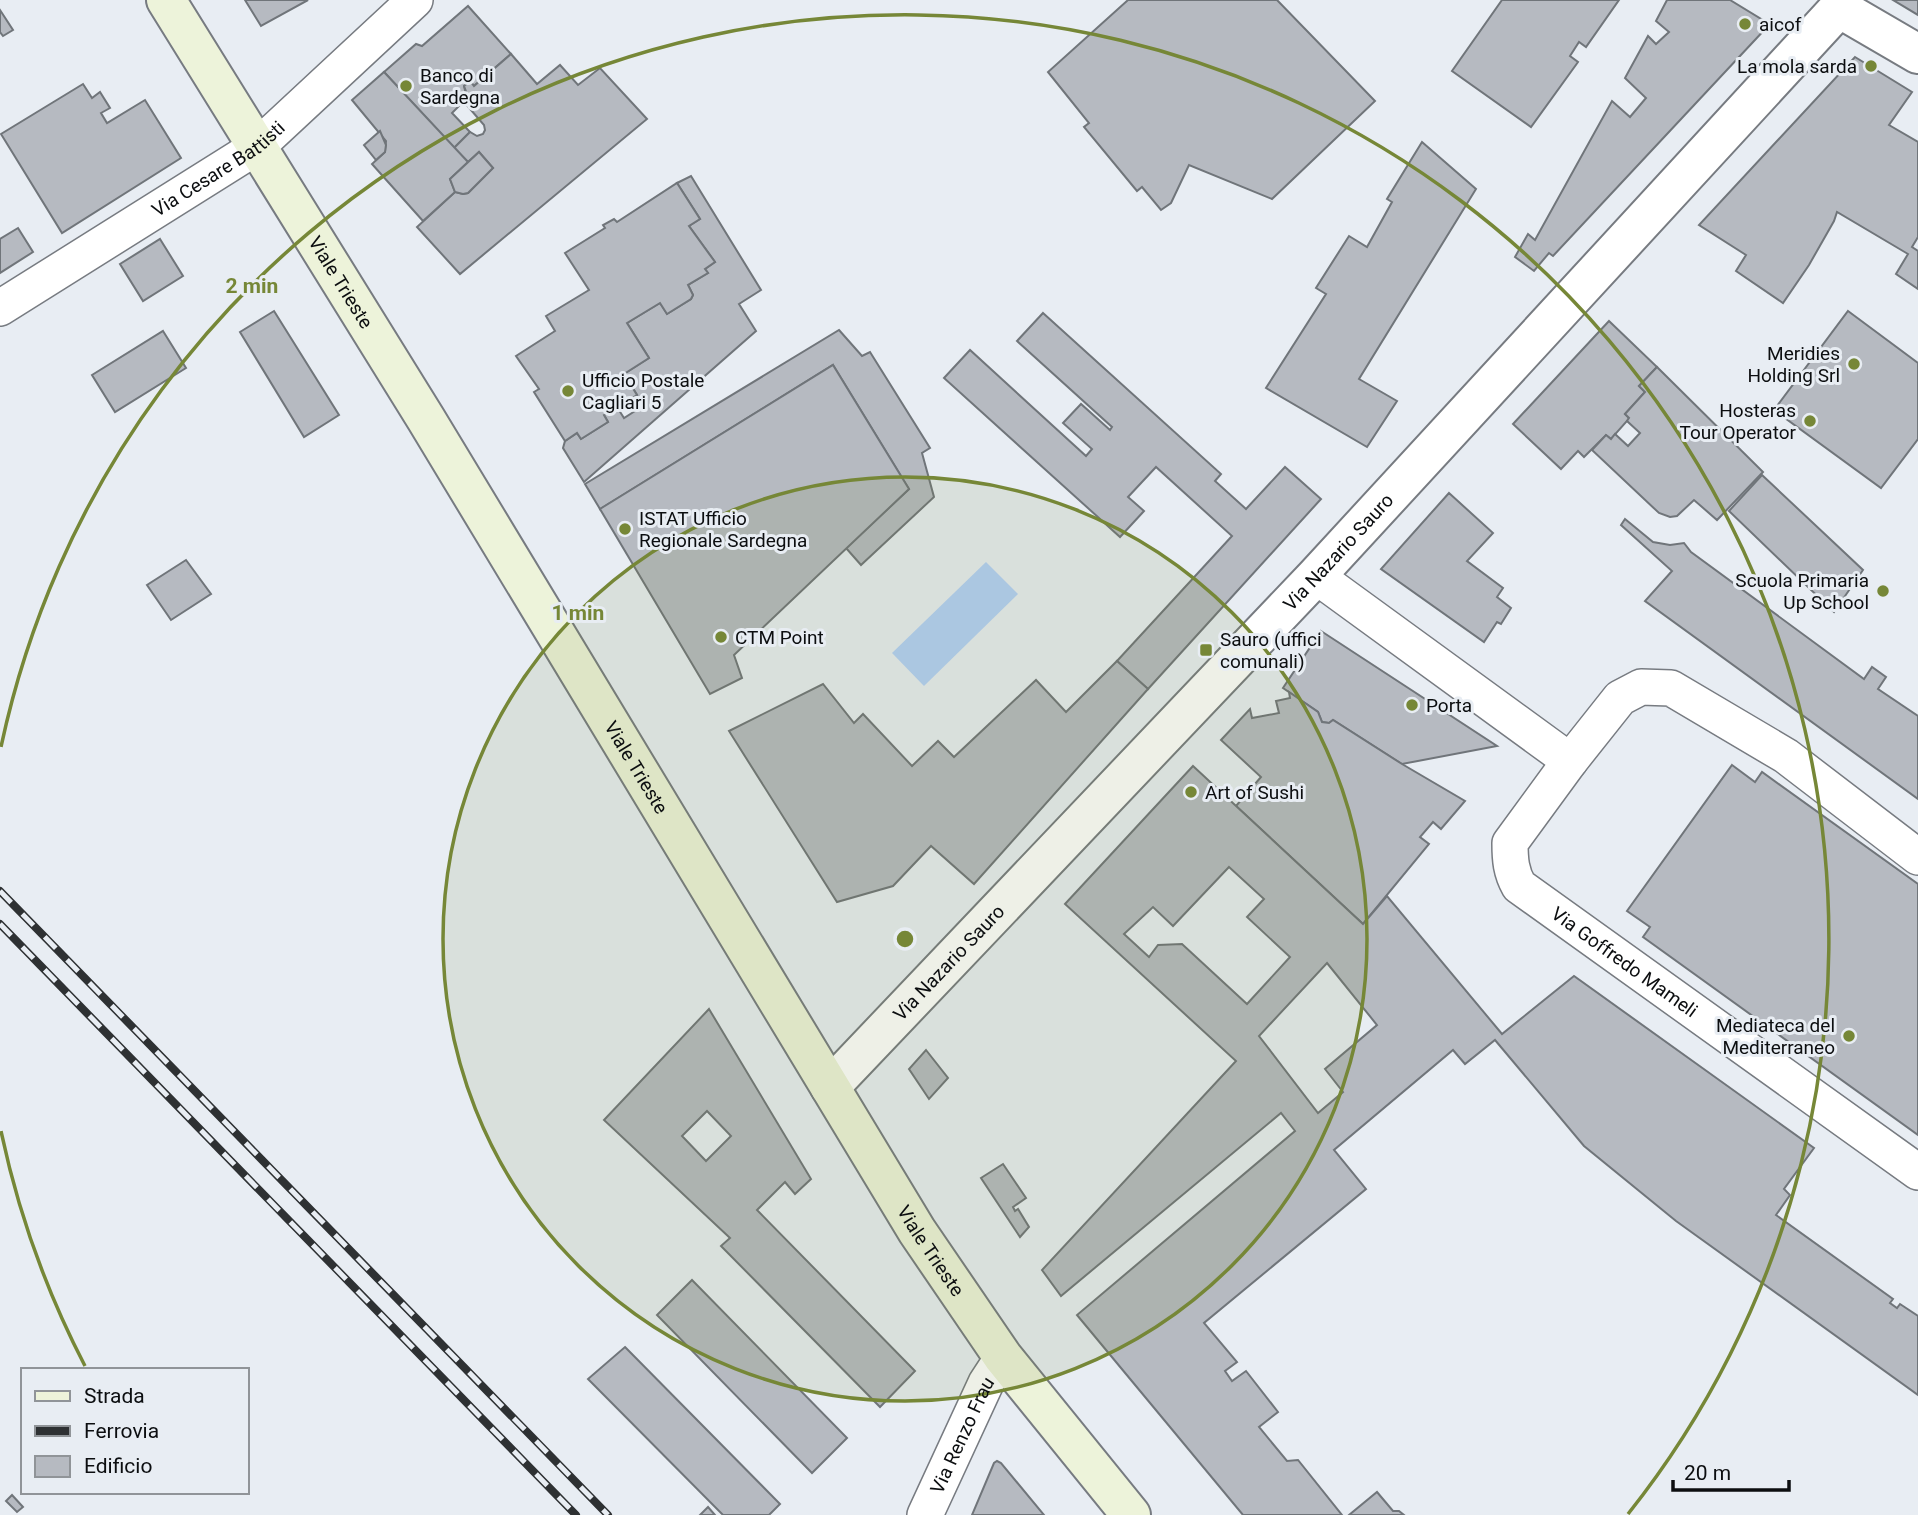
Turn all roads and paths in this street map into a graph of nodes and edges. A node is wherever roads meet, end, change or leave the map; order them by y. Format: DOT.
graph roads {
  1 [pos="166,0"];
  2 [pos="415,0"];
  3 [pos="1832,4"];
  4 [pos="1918,54"];
  5 [pos="258,146"];
  6 [pos="0,308"];
  7 [pos="1316,576"];
  8 [pos="1570,761"];
  9 [pos="1918,857"];
  10 [pos="830,1087"];
  11 [pos="1918,1172"];
  12 [pos="1003,1357"];
  13 [pos="925,1515"];
  14 [pos="1131,1515"];
  1 -- 5 [label="main road, Viale Trieste"];
  2 -- 5 [label="street, Via Cesare Battisti"];
  3 -- 4 [label="street"];
  3 -- 7 [label="street, Via Nazario Sauro"];
  5 -- 6 [label="street, Via Cesare Battisti"];
  5 -- 10 [label="main road, Viale Trieste"];
  7 -- 8 [label="street"];
  7 -- 10 [label="street, Via Nazario Sauro"];
  8 -- 9 [label="street, Via Goffredo Mameli"];
  8 -- 11 [label="street, Via Goffredo Mameli"];
  10 -- 12 [label="main road, Viale Trieste"];
  12 -- 13 [label="street, Via Renzo Frau"];
  12 -- 14 [label="main road, Viale Trieste"];
}
